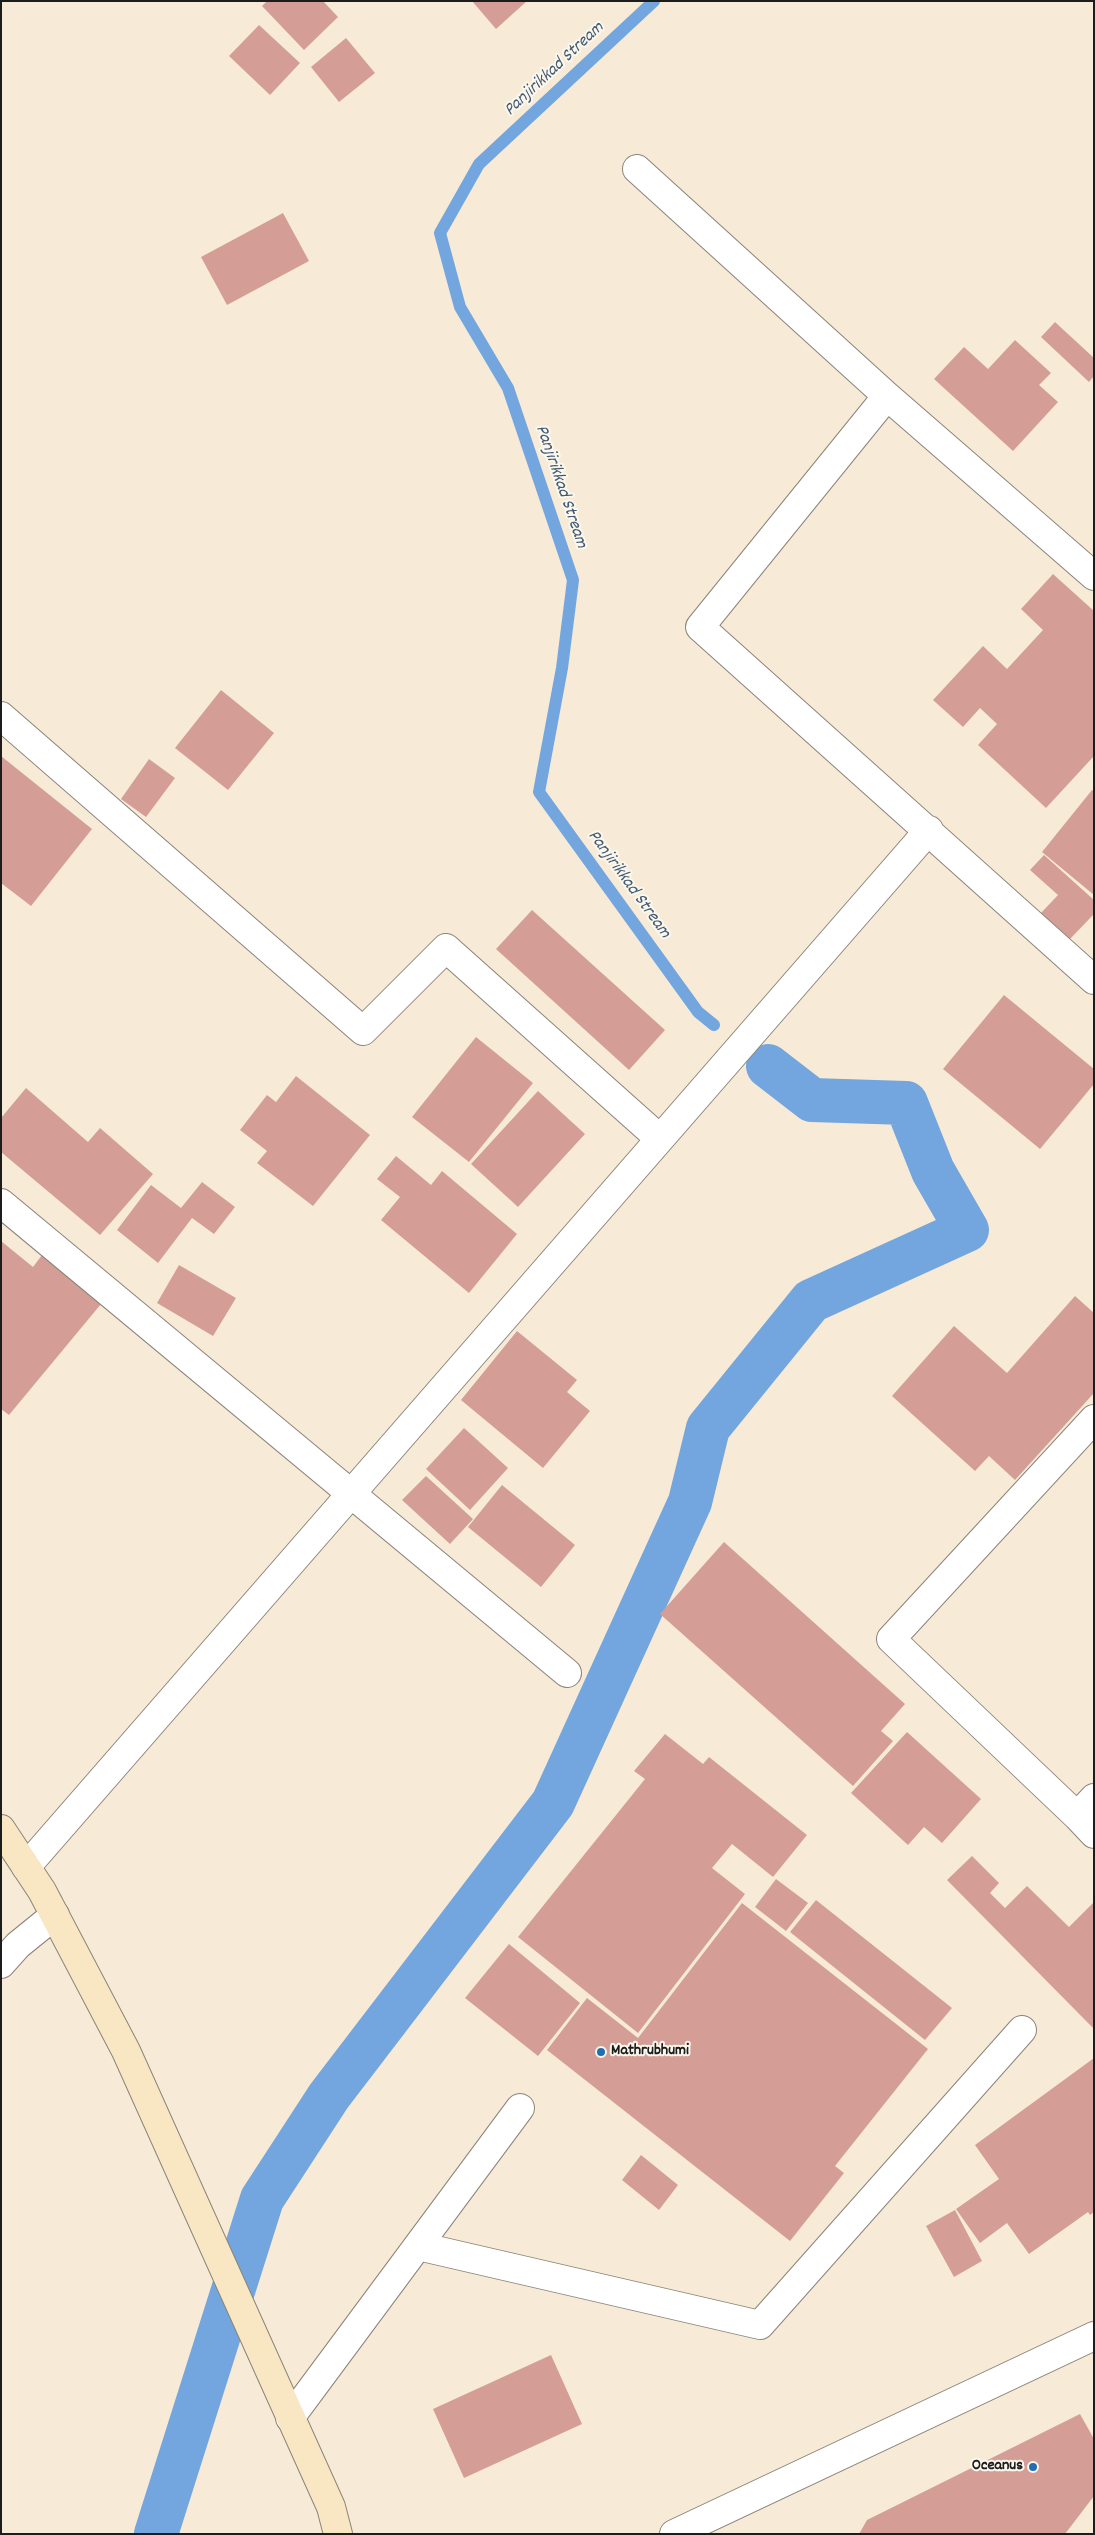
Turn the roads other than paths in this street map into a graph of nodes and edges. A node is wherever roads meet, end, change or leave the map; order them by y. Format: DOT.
graph roads {
  1 [pos="636,169"];
  2 [pos="887,396"];
  3 [pos="1094,576"];
  4 [pos="1,716"];
  5 [pos="929,830"];
  6 [pos="1094,980"];
  7 [pos="660,1139"];
  8 [pos="1,1203"];
  9 [pos="1094,1419"];
  10 [pos="351,1494"];
  11 [pos="567,1673"];
  12 [pos="1088,1816"];
  13 [pos="1,1829"];
  14 [pos="26,1866"];
  15 [pos="55,1915"];
  16 [pos="1,1964"];
  17 [pos="1022,2030"];
  18 [pos="520,2108"];
  19 [pos="418,2246"];
  20 [pos="1094,2336"];
  21 [pos="288,2413"];
  22 [pos="338,2534"];
  23 [pos="674,2534"];
  1 -- 2 [label="street"];
  2 -- 3 [label="street"];
  2 -- 5 [label="street"];
  4 -- 7 [label="street"];
  5 -- 6 [label="street"];
  5 -- 7 [label="street"];
  7 -- 10 [label="street"];
  8 -- 10 [label="street"];
  9 -- 12 [label="street"];
  10 -- 11 [label="street"];
  10 -- 14 [label="street"];
  13 -- 14 [label="main road"];
  14 -- 15 [label="main road"];
  15 -- 16 [label="street"];
  15 -- 21 [label="main road"];
  17 -- 19 [label="street"];
  18 -- 19 [label="street"];
  19 -- 21 [label="street"];
  20 -- 23 [label="street"];
  21 -- 22 [label="main road"];
}
